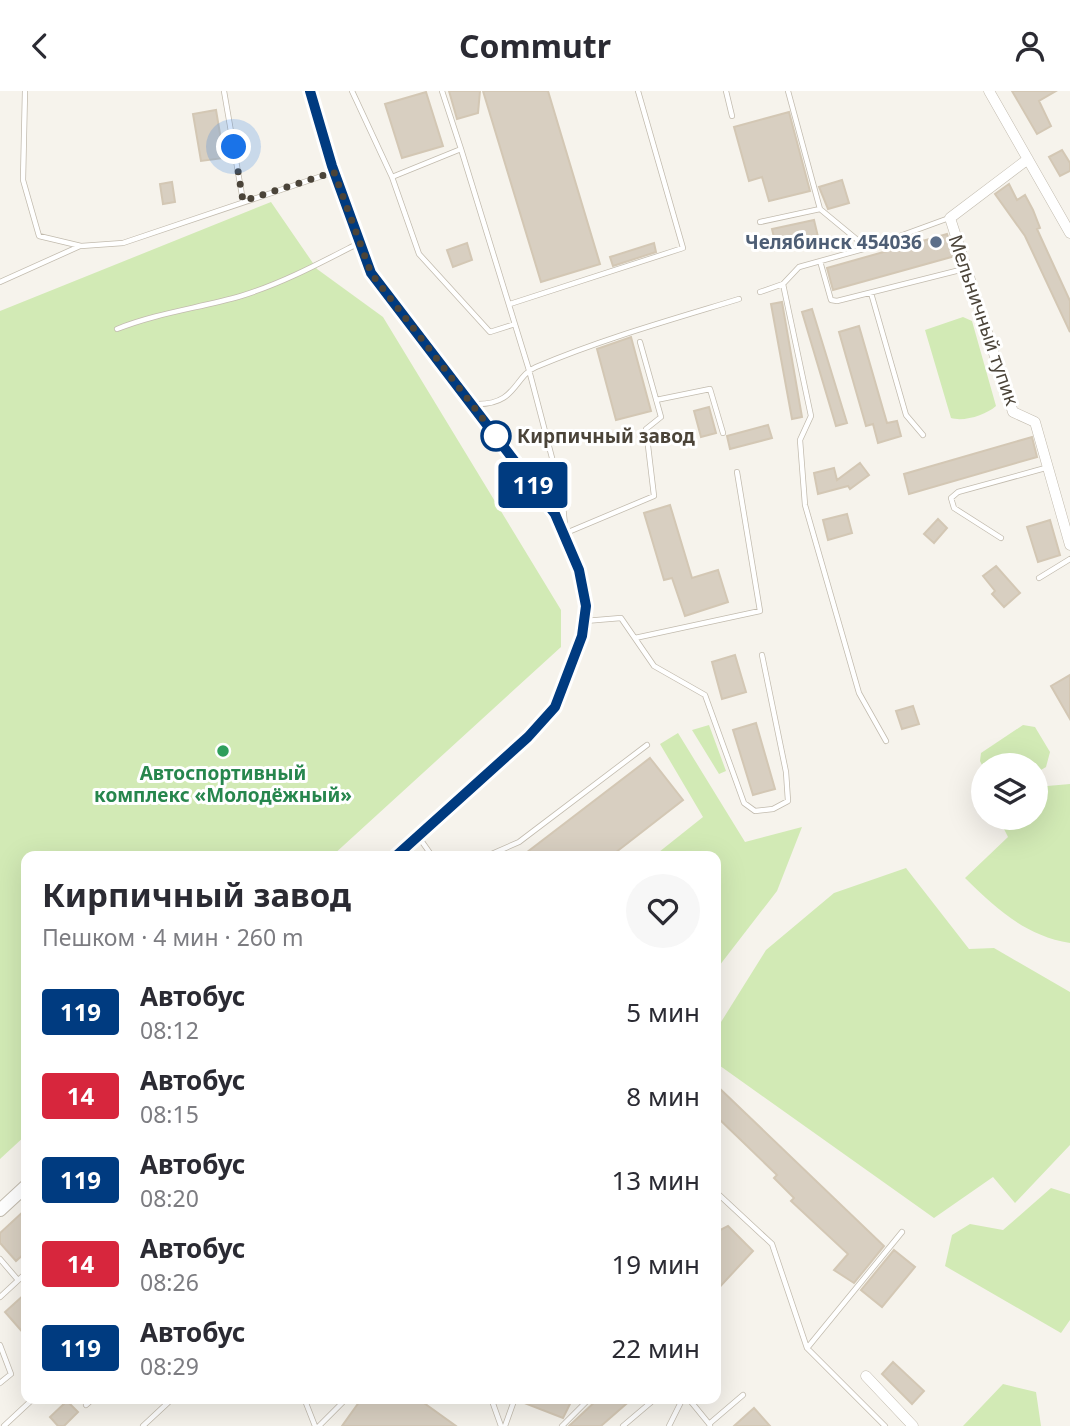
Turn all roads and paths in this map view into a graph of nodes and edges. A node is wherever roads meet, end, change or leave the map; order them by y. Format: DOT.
graph roads {
  1 [pos="24,91"];
  2 [pos="231,91"];
  3 [pos="310,91"];
  4 [pos="352,91"];
  5 [pos="442,91"];
  6 [pos="638,91"];
  7 [pos="726,91"];
  8 [pos="788,91"];
  9 [pos="989,91"];
  10 [pos="224,92"];
  11 [pos="732,116"];
  12 [pos="461,149"];
  13 [pos="1028,159"];
  14 [pos="334,172"];
  15 [pos="392,177"];
  16 [pos="243,201"];
  17 [pos="820,209"];
  18 [pos="950,218"];
  19 [pos="760,222"];
  20 [pos="1070,233"];
  21 [pos="360,243"];
  22 [pos="81,246"];
  23 [pos="867,247"];
  24 [pos="820,261"];
  25 [pos="964,269"];
  26 [pos="0,282"];
  27 [pos="783,283"];
  28 [pos="760,292"];
  29 [pos="871,293"];
  30 [pos="739,299"];
  31 [pos="510,305"];
  32 [pos="515,324"];
  33 [pos="117,329"];
  34 [pos="640,342"];
  35 [pos="529,370"];
  36 [pos="656,400"];
  37 [pos="472,404"];
  38 [pos="723,433"];
  39 [pos="923,435"];
  40 [pos="1049,467"];
  41 [pos="737,472"];
  42 [pos="566,534"];
  43 [pos="1001,538"];
  44 [pos="1070,545"];
  45 [pos="1070,559"];
  46 [pos="1039,577"];
  47 [pos="584,621"];
  48 [pos="635,638"];
  49 [pos="762,655"];
  50 [pos="886,741"];
  51 [pos="648,745"];
  52 [pos="418,836"];
  53 [pos="402,851"];
  54 [pos="428,851"];
  55 [pos="498,851"];
  56 [pos="21,1191"];
  57 [pos="721,1197"];
  58 [pos="0,1210"];
  59 [pos="902,1232"];
  60 [pos="0,1259"];
  61 [pos="21,1277"];
  62 [pos="18,1280"];
  63 [pos="0,1297"];
  64 [pos="0,1345"];
  65 [pos="807,1348"];
  66 [pos="866,1376"];
  67 [pos="0,1383"];
  68 [pos="743,1395"];
  69 [pos="28,1404"];
  70 [pos="167,1404"];
  71 [pos="307,1404"];
  72 [pos="341,1404"];
  73 [pos="494,1404"];
  74 [pos="512,1404"];
  75 [pos="584,1404"];
  76 [pos="649,1404"];
  77 [pos="679,1404"];
  78 [pos="693,1404"];
  79 [pos="710,1425"];
  80 [pos="4,1426"];
  81 [pos="143,1426"];
  82 [pos="317,1426"];
  83 [pos="503,1426"];
  84 [pos="562,1426"];
  85 [pos="623,1426"];
  86 [pos="668,1426"];
  87 [pos="885,1426"];
  88 [pos="912,1426"];
  1 -- 22 [label="lane"];
  2 -- 10 [label="lane"];
  3 -- 14 [label="street"];
  4 -- 15 [label="lane"];
  5 -- 12 [label="lane"];
  6 -- 31 [label="lane"];
  7 -- 11 [label="lane"];
  8 -- 17 [label="lane"];
  9 -- 13 [label="street"];
  10 -- 16 [label="lane"];
  12 -- 15 [label="lane"];
  12 -- 31 [label="lane"];
  13 -- 18 [label="street, Мельничный тупик"];
  13 -- 20 [label="street"];
  14 -- 16 [label="lane"];
  14 -- 21 [label="street"];
  15 -- 32 [label="lane"];
  16 -- 22 [label="lane"];
  17 -- 19 [label="lane"];
  17 -- 23 [label="lane"];
  18 -- 23 [label="lane"];
  18 -- 25 [label="street, Мельничный тупик"];
  21 -- 33 [label="lane"];
  21 -- 37 [label="street"];
  22 -- 26 [label="lane"];
  23 -- 24 [label="lane"];
  24 -- 27 [label="lane"];
  24 -- 29 [label="lane"];
  25 -- 29 [label="lane"];
  25 -- 40 [label="street, Мельничный тупик"];
  27 -- 28 [label="lane"];
  27 -- 50 [label="lane"];
  29 -- 39 [label="lane"];
  30 -- 35 [label="lane"];
  31 -- 32 [label="lane"];
  32 -- 35 [label="lane"];
  34 -- 36 [label="lane"];
  35 -- 37 [label="lane"];
  35 -- 42 [label="lane"];
  36 -- 38 [label="lane"];
  36 -- 42 [label="lane"];
  37 -- 42 [label="street"];
  40 -- 43 [label="lane"];
  40 -- 44 [label="street, Мельничный тупик"];
  41 -- 48 [label="lane"];
  42 -- 47 [label="street"];
  45 -- 46 [label="lane"];
  47 -- 48 [label="lane"];
  47 -- 52 [label="street"];
  48 -- 49 [label="lane"];
  51 -- 55 [label="lane"];
  52 -- 53 [label="street"];
  52 -- 54 [label="lane"];
  56 -- 58 [label="street"];
  57 -- 65 [label="lane"];
  59 -- 65 [label="lane"];
  60 -- 62 [label="lane"];
  61 -- 62 [label="lane"];
  62 -- 63 [label="lane"];
  64 -- 67 [label="lane"];
  65 -- 87 [label="lane"];
  66 -- 88 [label="street"];
  68 -- 79 [label="lane"];
  69 -- 80 [label="lane"];
  70 -- 81 [label="lane"];
  71 -- 82 [label="lane"];
  72 -- 82 [label="lane"];
  73 -- 83 [label="lane"];
  74 -- 83 [label="lane"];
  75 -- 84 [label="lane"];
  76 -- 85 [label="lane"];
  77 -- 86 [label="lane"];
  78 -- 79 [label="lane"];
}
